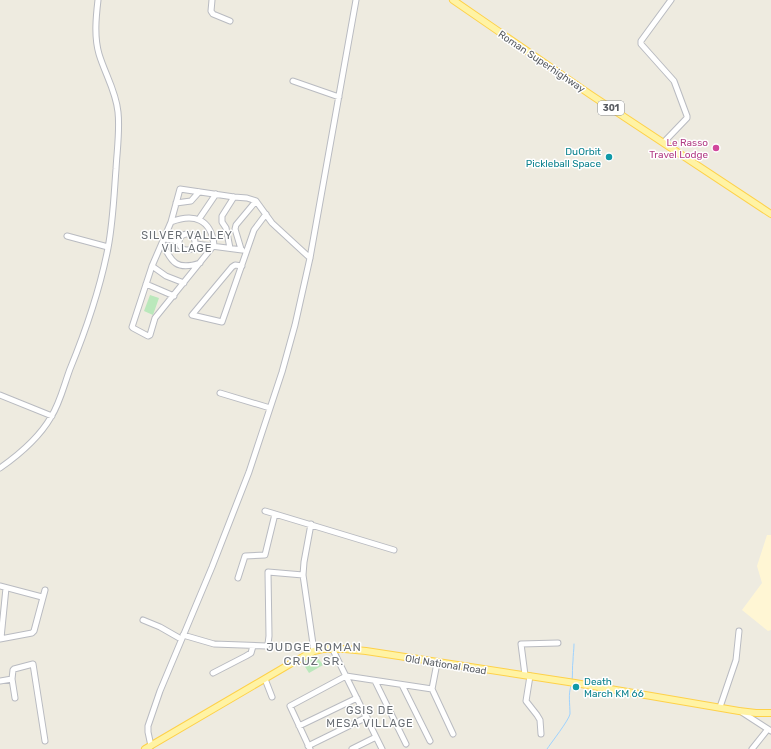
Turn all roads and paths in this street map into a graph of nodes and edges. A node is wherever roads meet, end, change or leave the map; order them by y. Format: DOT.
graph roads {
  1 [pos="98,0"];
  2 [pos="212,0"];
  3 [pos="356,0"];
  4 [pos="453,0"];
  5 [pos="671,0"];
  6 [pos="230,21"];
  7 [pos="293,81"];
  8 [pos="339,97"];
  9 [pos="664,142"];
  10 [pos="199,192"];
  11 [pos="216,194"];
  12 [pos="234,197"];
  13 [pos="256,201"];
  14 [pos="176,203"];
  15 [pos="266,214"];
  16 [pos="771,214"];
  17 [pos="199,219"];
  18 [pos="171,222"];
  19 [pos="67,236"];
  20 [pos="163,241"];
  21 [pos="179,241"];
  22 [pos="196,244"];
  23 [pos="214,245"];
  24 [pos="108,247"];
  25 [pos="230,248"];
  26 [pos="241,249"];
  27 [pos="247,250"];
  28 [pos="310,258"];
  29 [pos="201,263"];
  30 [pos="152,266"];
  31 [pos="242,266"];
  32 [pos="184,283"];
  33 [pos="146,284"];
  34 [pos="174,296"];
  35 [pos="220,393"];
  36 [pos="0,395"];
  37 [pos="270,408"];
  38 [pos="52,416"];
  39 [pos="0,468"];
  40 [pos="265,511"];
  41 [pos="275,514"];
  42 [pos="311,524"];
  43 [pos="394,550"];
  44 [pos="303,575"];
  45 [pos="238,578"];
  46 [pos="0,586"];
  47 [pos="6,588"];
  48 [pos="45,590"];
  49 [pos="42,597"];
  50 [pos="143,620"];
  51 [pos="739,631"];
  52 [pos="182,637"];
  53 [pos="0,638"];
  54 [pos="558,644"];
  55 [pos="253,646"];
  56 [pos="332,648"];
  57 [pos="314,651"];
  58 [pos="437,663"];
  59 [pos="213,673"];
  60 [pos="346,676"];
  61 [pos="527,676"];
  62 [pos="12,679"];
  63 [pos="265,679"];
  64 [pos="0,681"];
  65 [pos="375,681"];
  66 [pos="402,685"];
  67 [pos="432,689"];
  68 [pos="15,698"];
  69 [pos="272,698"];
  70 [pos="357,698"];
  71 [pos="720,708"];
  72 [pos="739,711"];
  73 [pos="771,713"];
  74 [pos="367,717"];
  75 [pos="299,726"];
  76 [pos="769,730"];
  77 [pos="453,734"];
  78 [pos="541,734"];
  79 [pos="376,738"];
  80 [pos="45,741"];
  81 [pos="430,741"];
  82 [pos="406,744"];
  83 [pos="148,747"];
  84 [pos="309,747"];
  85 [pos="352,749"];
  86 [pos="382,749"];
  87 [pos="752,749"];
  1 -- 24 [label="street"];
  2 -- 6 [label="street"];
  3 -- 8 [label="street"];
  4 -- 9 [label="main road, Roman Superhighway / 301"];
  5 -- 9 [label="street"];
  7 -- 8 [label="street"];
  8 -- 28 [label="street"];
  9 -- 16 [label="main road, Roman Superhighway / 301"];
  10 -- 11 [label="street"];
  10 -- 14 [label="street"];
  10 -- 14 [label="street"];
  11 -- 12 [label="street"];
  11 -- 17 [label="street"];
  12 -- 13 [label="street"];
  12 -- 25 [label="street"];
  13 -- 15 [label="street"];
  13 -- 26 [label="street"];
  14 -- 18 [label="street"];
  15 -- 27 [label="street"];
  15 -- 28 [label="street"];
  17 -- 18 [label="street"];
  17 -- 23 [label="street"];
  18 -- 20 [label="street"];
  19 -- 24 [label="street"];
  20 -- 21 [label="street"];
  20 -- 29 [label="street"];
  20 -- 30 [label="street"];
  21 -- 22 [label="street"];
  21 -- 22 [label="street"];
  22 -- 23 [label="street"];
  23 -- 25 [label="street"];
  23 -- 29 [label="street"];
  24 -- 38 [label="street"];
  25 -- 26 [label="street"];
  26 -- 27 [label="street"];
  27 -- 31 [label="street"];
  28 -- 37 [label="street"];
  29 -- 32 [label="street"];
  30 -- 32 [label="street"];
  30 -- 33 [label="street"];
  31 -- 31 [label="street"];
  32 -- 34 [label="street"];
  33 -- 34 [label="street"];
  33 -- 34 [label="street"];
  35 -- 37 [label="street"];
  36 -- 38 [label="street"];
  37 -- 52 [label="street"];
  38 -- 39 [label="street"];
  40 -- 41 [label="street"];
  41 -- 42 [label="street"];
  41 -- 45 [label="street"];
  42 -- 43 [label="street"];
  42 -- 44 [label="street"];
  44 -- 55 [label="street"];
  44 -- 57 [label="street"];
  46 -- 47 [label="street"];
  47 -- 49 [label="street"];
  47 -- 53 [label="street"];
  48 -- 49 [label="street"];
  49 -- 53 [label="street"];
  50 -- 52 [label="street"];
  51 -- 71 [label="street"];
  52 -- 55 [label="street"];
  52 -- 83 [label="street"];
  54 -- 61 [label="street"];
  55 -- 59 [label="street"];
  56 -- 57 [label="main road, Old National Road"];
  56 -- 58 [label="main road, Old National Road"];
  56 -- 60 [label="street"];
  57 -- 63 [label="main road, Old National Road"];
  58 -- 61 [label="main road, Old National Road"];
  58 -- 67 [label="street"];
  60 -- 65 [label="street"];
  60 -- 70 [label="street"];
  60 -- 75 [label="street"];
  61 -- 71 [label="main road, Old National Road"];
  61 -- 78 [label="street"];
  62 -- 64 [label="street"];
  62 -- 68 [label="street"];
  62 -- 80 [label="street"];
  63 -- 69 [label="street"];
  63 -- 83 [label="main road, Old National Road"];
  65 -- 66 [label="street"];
  65 -- 82 [label="street"];
  66 -- 67 [label="street"];
  66 -- 81 [label="street"];
  67 -- 77 [label="street"];
  70 -- 74 [label="street"];
  70 -- 75 [label="street"];
  71 -- 72 [label="main road, Old National Road"];
  72 -- 73 [label="main road, Old National Road"];
  72 -- 76 [label="street"];
  74 -- 79 [label="street"];
  74 -- 84 [label="street"];
  75 -- 84 [label="street"];
  76 -- 87 [label="street"];
  79 -- 85 [label="street"];
  79 -- 86 [label="street"];
}
